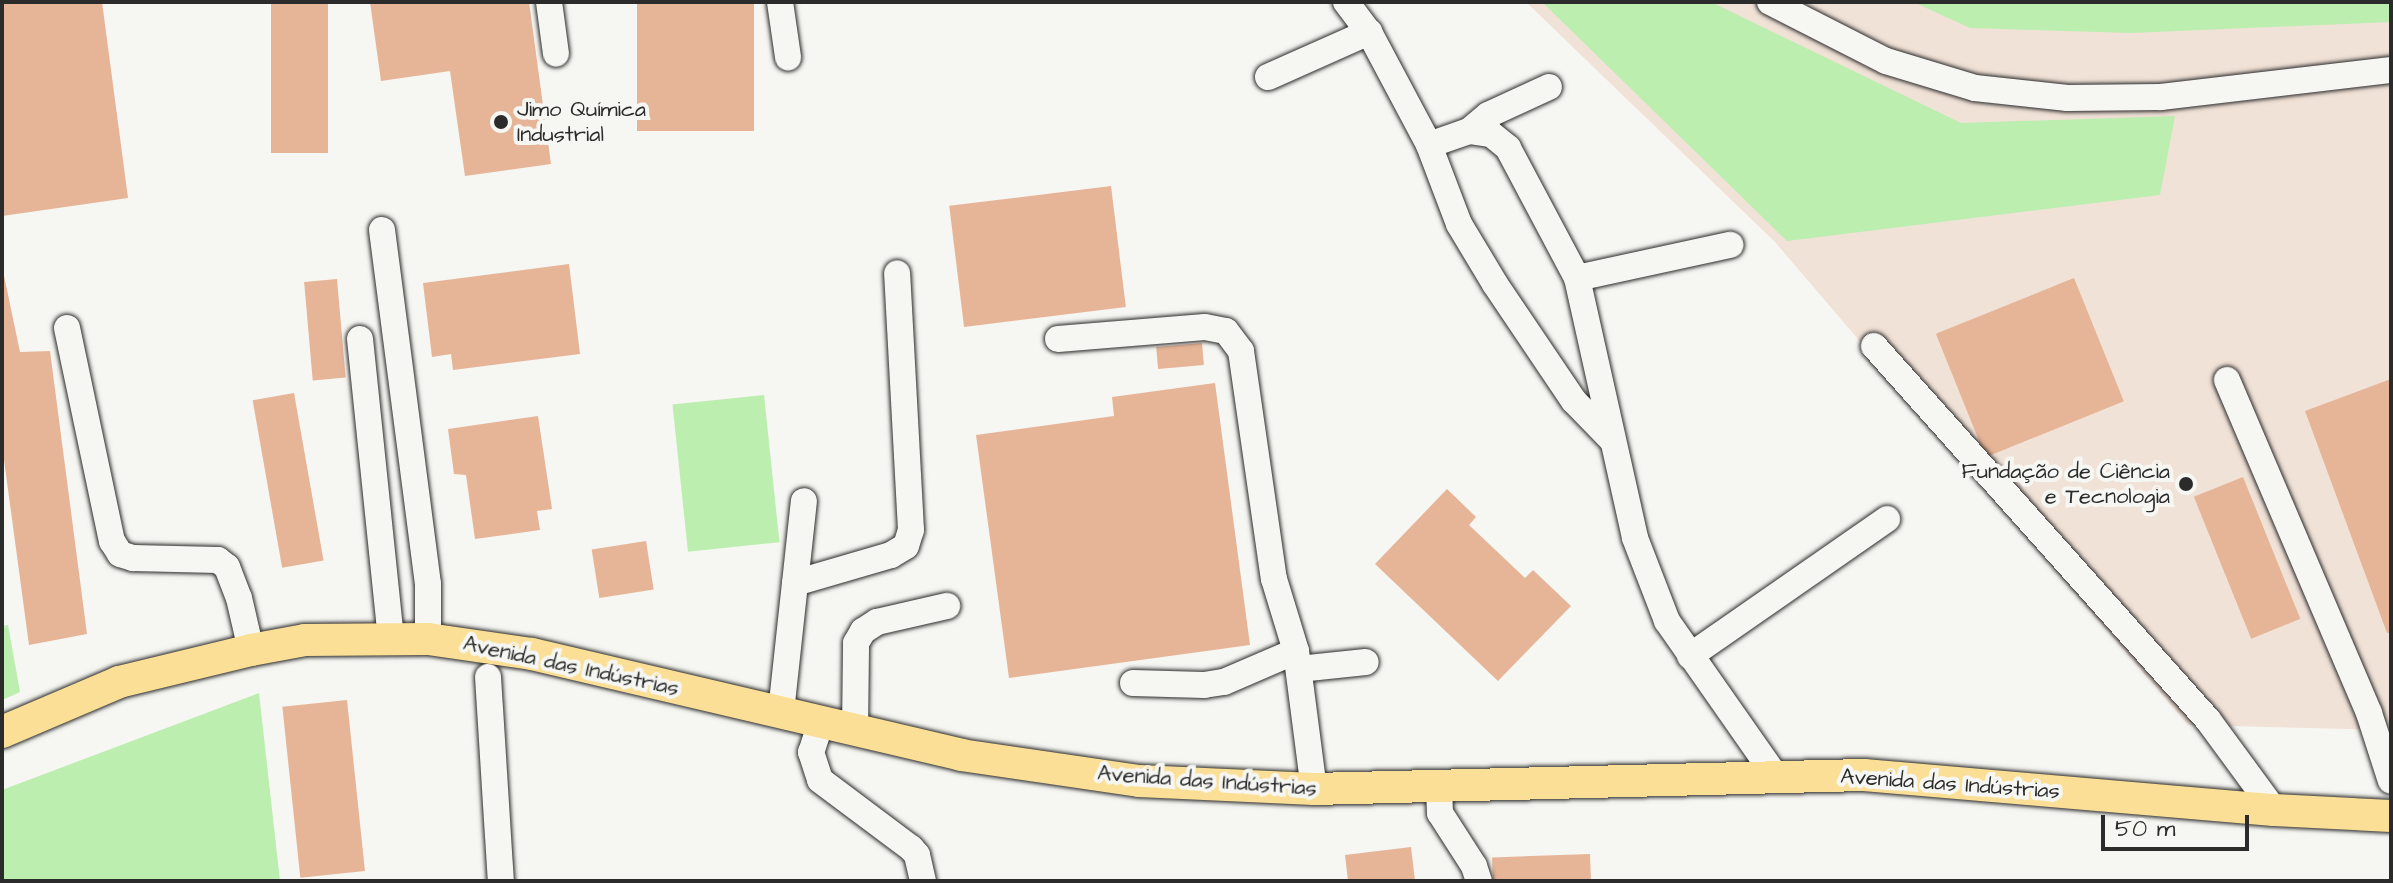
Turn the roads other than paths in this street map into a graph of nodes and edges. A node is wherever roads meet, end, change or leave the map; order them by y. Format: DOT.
graph roads {
  1 [pos="549,2"];
  2 [pos="780,2"];
  3 [pos="1346,2"];
  4 [pos="1770,2"];
  5 [pos="1369,32"];
  6 [pos="556,54"];
  7 [pos="788,57"];
  8 [pos="2391,70"];
  9 [pos="1268,77"];
  10 [pos="1549,87"];
  11 [pos="1469,131"];
  12 [pos="1429,145"];
  13 [pos="382,230"];
  14 [pos="1730,245"];
  15 [pos="897,273"];
  16 [pos="1577,278"];
  17 [pos="67,328"];
  18 [pos="360,339"];
  19 [pos="1058,339"];
  20 [pos="1874,346"];
  21 [pos="2227,380"];
  22 [pos="1612,440"];
  23 [pos="804,501"];
  24 [pos="1887,519"];
  25 [pos="795,583"];
  26 [pos="947,606"];
  27 [pos="391,639"];
  28 [pos="428,639"];
  29 [pos="251,650"];
  30 [pos="1690,656"];
  31 [pos="1297,660"];
  32 [pos="1366,662"];
  33 [pos="488,677"];
  34 [pos="1133,683"];
  35 [pos="781,712"];
  36 [pos="821,722"];
  37 [pos="855,730"];
  38 [pos="2,732"];
  39 [pos="1777,778"];
  40 [pos="2391,781"];
  41 [pos="1439,786"];
  42 [pos="1314,789"];
  43 [pos="2274,810"];
  44 [pos="2391,816"];
  45 [pos="501,881"];
  46 [pos="923,881"];
  47 [pos="1479,881"];
  1 -- 6 [label="street"];
  2 -- 7 [label="street"];
  3 -- 5 [label="street"];
  4 -- 8 [label="street"];
  5 -- 9 [label="street"];
  5 -- 12 [label="street"];
  10 -- 11 [label="street"];
  11 -- 12 [label="street"];
  11 -- 16 [label="street"];
  12 -- 22 [label="street"];
  13 -- 28 [label="street"];
  14 -- 16 [label="street"];
  15 -- 25 [label="street"];
  16 -- 22 [label="street"];
  17 -- 29 [label="street"];
  18 -- 27 [label="street"];
  19 -- 31 [label="street"];
  20 -- 43 [label="street"];
  21 -- 40 [label="street"];
  22 -- 30 [label="street"];
  23 -- 25 [label="street"];
  24 -- 30 [label="street"];
  25 -- 35 [label="street"];
  26 -- 37 [label="street"];
  27 -- 28 [label="main road, Avenida das Indústrias"];
  27 -- 29 [label="main road, Avenida das Indústrias"];
  28 -- 35 [label="main road, Avenida das Indústrias"];
  29 -- 38 [label="main road, Avenida das Indústrias"];
  30 -- 39 [label="street"];
  31 -- 32 [label="street"];
  31 -- 34 [label="street"];
  31 -- 42 [label="street"];
  33 -- 45 [label="street"];
  35 -- 36 [label="main road, Avenida das Indústrias"];
  36 -- 37 [label="main road, Avenida das Indústrias"];
  36 -- 46 [label="street"];
  37 -- 42 [label="main road, Avenida das Indústrias"];
  39 -- 41 [label="main road, Avenida das Indústrias"];
  39 -- 43 [label="main road, Avenida das Indústrias"];
  41 -- 42 [label="main road, Avenida das Indústrias"];
  41 -- 47 [label="street"];
  43 -- 44 [label="main road, Avenida das Indústrias"];
}
